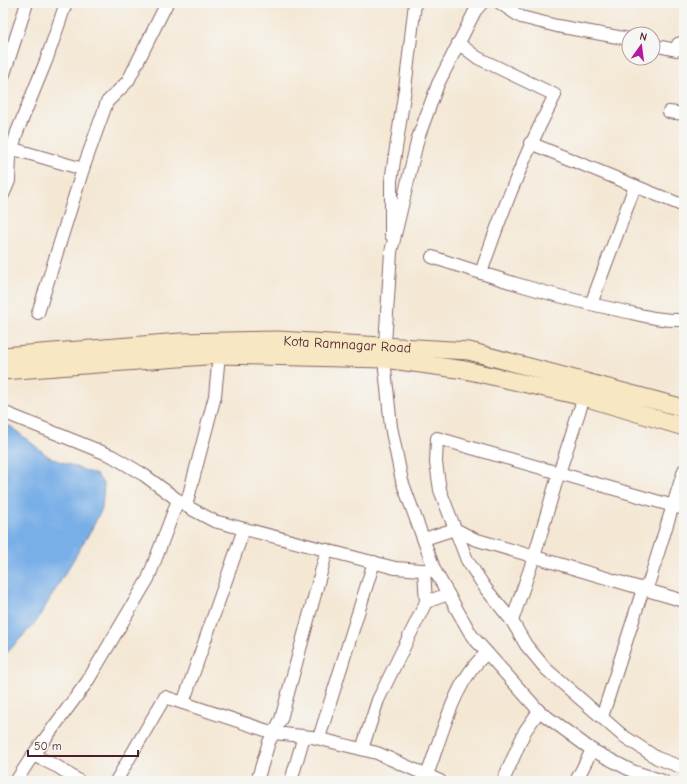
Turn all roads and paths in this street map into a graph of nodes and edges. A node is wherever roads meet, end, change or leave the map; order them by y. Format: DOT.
graph roads {
  1 [pos="27,3"];
  2 [pos="66,3"];
  3 [pos="167,3"];
  4 [pos="415,3"];
  5 [pos="482,3"];
  6 [pos="500,3"];
  7 [pos="621,38"];
  8 [pos="684,42"];
  9 [pos="458,43"];
  10 [pos="661,47"];
  11 [pos="3,77"];
  12 [pos="669,112"];
  13 [pos="684,114"];
  14 [pos="530,143"];
  15 [pos="7,148"];
  16 [pos="84,169"];
  17 [pos="635,186"];
  18 [pos="3,195"];
  19 [pos="684,206"];
  20 [pos="391,252"];
  21 [pos="432,257"];
  22 [pos="481,273"];
  23 [pos="591,304"];
  24 [pos="38,313"];
  25 [pos="684,320"];
  26 [pos="384,353"];
  27 [pos="219,355"];
  28 [pos="3,356"];
  29 [pos="3,371"];
  30 [pos="584,397"];
  31 [pos="684,408"];
  32 [pos="3,412"];
  33 [pos="684,427"];
  34 [pos="684,470"];
  35 [pos="559,473"];
  36 [pos="182,503"];
  37 [pos="679,508"];
  38 [pos="244,529"];
  39 [pos="455,529"];
  40 [pos="424,539"];
  41 [pos="327,550"];
  42 [pos="534,557"];
  43 [pos="374,562"];
  44 [pos="429,571"];
  45 [pos="643,589"];
  46 [pos="448,594"];
  47 [pos="684,601"];
  48 [pos="426,602"];
  49 [pos="512,621"];
  50 [pos="487,653"];
  51 [pos="183,703"];
  52 [pos="539,711"];
  53 [pos="602,717"];
  54 [pos="274,733"];
  55 [pos="304,736"];
  56 [pos="319,738"];
  57 [pos="362,749"];
  58 [pos="592,750"];
  59 [pos="33,755"];
  60 [pos="684,768"];
  61 [pos="427,776"];
  62 [pos="656,780"];
  63 [pos="16,781"];
  64 [pos="79,781"];
  65 [pos="116,781"];
  66 [pos="257,781"];
  67 [pos="291,781"];
  68 [pos="440,781"];
  69 [pos="503,781"];
  70 [pos="576,781"];
  1 -- 11 [label="street"];
  2 -- 15 [label="street"];
  3 -- 16 [label="street"];
  4 -- 20 [label="street"];
  5 -- 9 [label="street"];
  6 -- 7 [label="street"];
  8 -- 10 [label="street"];
  9 -- 14 [label="street"];
  9 -- 20 [label="street"];
  12 -- 13 [label="street"];
  14 -- 17 [label="street"];
  14 -- 22 [label="street"];
  15 -- 16 [label="street"];
  15 -- 18 [label="street"];
  16 -- 24 [label="street"];
  17 -- 19 [label="street"];
  17 -- 23 [label="street"];
  20 -- 26 [label="street"];
  21 -- 22 [label="street"];
  22 -- 23 [label="street"];
  23 -- 25 [label="street"];
  26 -- 27 [label="street"];
  26 -- 28 [label="street, Kota Ramnagar Road"];
  26 -- 30 [label="street"];
  26 -- 31 [label="street, Kota Ramnagar Road"];
  26 -- 40 [label="street"];
  27 -- 29 [label="street"];
  27 -- 36 [label="street"];
  30 -- 33 [label="street"];
  30 -- 35 [label="street"];
  32 -- 36 [label="street"];
  34 -- 37 [label="street"];
  35 -- 37 [label="street"];
  35 -- 39 [label="street"];
  35 -- 42 [label="street"];
  36 -- 38 [label="street"];
  36 -- 59 [label="street"];
  37 -- 45 [label="street"];
  38 -- 41 [label="street"];
  38 -- 51 [label="street"];
  39 -- 40 [label="street"];
  39 -- 42 [label="street"];
  39 -- 49 [label="street"];
  40 -- 44 [label="street"];
  41 -- 43 [label="street"];
  41 -- 54 [label="street"];
  42 -- 45 [label="street"];
  42 -- 49 [label="street"];
  43 -- 44 [label="street"];
  43 -- 56 [label="street"];
  44 -- 46 [label="street"];
  44 -- 48 [label="street"];
  45 -- 47 [label="street"];
  45 -- 53 [label="street"];
  46 -- 48 [label="street"];
  46 -- 50 [label="street"];
  48 -- 57 [label="street"];
  49 -- 53 [label="street"];
  50 -- 52 [label="street"];
  50 -- 61 [label="street"];
  51 -- 54 [label="street"];
  51 -- 65 [label="street"];
  52 -- 58 [label="street"];
  52 -- 69 [label="street"];
  53 -- 60 [label="street"];
  54 -- 55 [label="street"];
  54 -- 66 [label="street"];
  55 -- 56 [label="street"];
  55 -- 67 [label="street"];
  56 -- 57 [label="street"];
  57 -- 61 [label="street"];
  58 -- 62 [label="street"];
  58 -- 70 [label="street"];
  59 -- 63 [label="street"];
  59 -- 64 [label="street"];
  61 -- 68 [label="street"];
}
